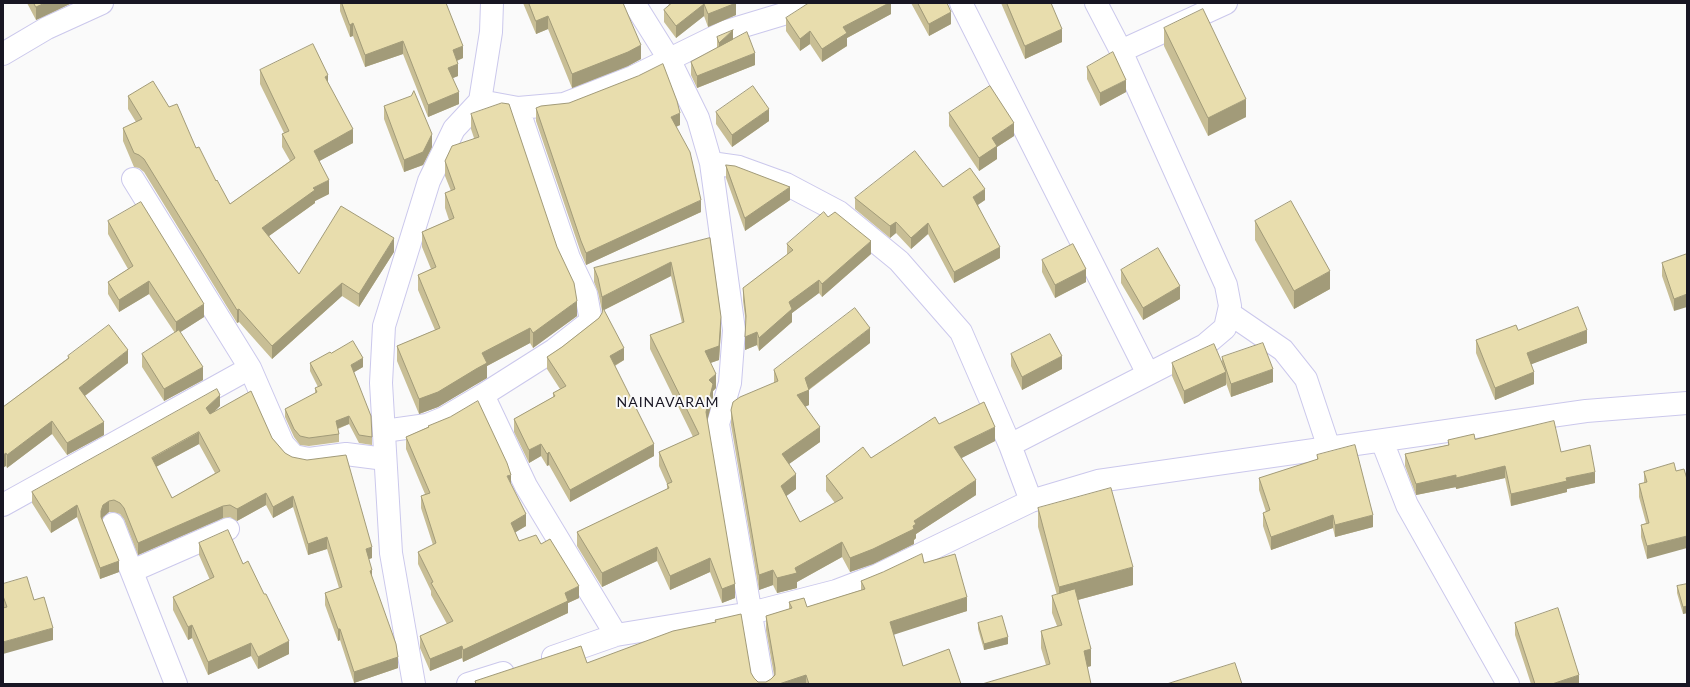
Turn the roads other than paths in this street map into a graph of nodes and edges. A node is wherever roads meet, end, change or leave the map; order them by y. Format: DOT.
graph roads {
  1 [pos="102,3"];
  2 [pos="492,3"];
  3 [pos="634,3"];
  4 [pos="807,3"];
  5 [pos="961,3"];
  6 [pos="1096,3"];
  7 [pos="1226,3"];
  8 [pos="1121,51"];
  9 [pos="3,54"];
  10 [pos="669,59"];
  11 [pos="480,101"];
  12 [pos="518,108"];
  13 [pos="711,164"];
  14 [pos="133,179"];
  15 [pos="1228,313"];
  16 [pos="250,368"];
  17 [pos="1148,374"];
  18 [pos="483,395"];
  19 [pos="1687,403"];
  20 [pos="384,431"];
  21 [pos="1382,441"];
  22 [pos="1010,445"];
  23 [pos="1329,448"];
  24 [pos="385,459"];
  25 [pos="1031,501"];
  26 [pos="3,505"];
  27 [pos="114,524"];
  28 [pos="228,529"];
  29 [pos="132,571"];
  30 [pos="751,613"];
  31 [pos="616,635"];
  32 [pos="176,684"];
  33 [pos="414,684"];
  34 [pos="468,684"];
  35 [pos="763,684"];
  36 [pos="1508,684"];
  1 -- 9 [label="street"];
  2 -- 11 [label="street"];
  3 -- 10 [label="street"];
  4 -- 10 [label="street"];
  5 -- 17 [label="street"];
  6 -- 8 [label="street"];
  7 -- 8 [label="street"];
  8 -- 15 [label="street"];
  10 -- 12 [label="street"];
  10 -- 13 [label="street"];
  11 -- 12 [label="street"];
  11 -- 20 [label="street"];
  12 -- 18 [label="street"];
  13 -- 22 [label="street"];
  13 -- 30 [label="street"];
  14 -- 16 [label="street"];
  15 -- 17 [label="street"];
  15 -- 23 [label="street"];
  16 -- 24 [label="street"];
  16 -- 26 [label="street"];
  17 -- 22 [label="street"];
  18 -- 20 [label="street"];
  18 -- 31 [label="street"];
  19 -- 21 [label="street"];
  20 -- 24 [label="street"];
  21 -- 23 [label="street"];
  21 -- 36 [label="street"];
  22 -- 25 [label="street"];
  23 -- 25 [label="street"];
  24 -- 33 [label="street"];
  25 -- 30 [label="street"];
  27 -- 29 [label="street"];
  28 -- 29 [label="street"];
  29 -- 32 [label="street"];
  30 -- 31 [label="street"];
  30 -- 35 [label="street"];
  31 -- 34 [label="street"];
}
